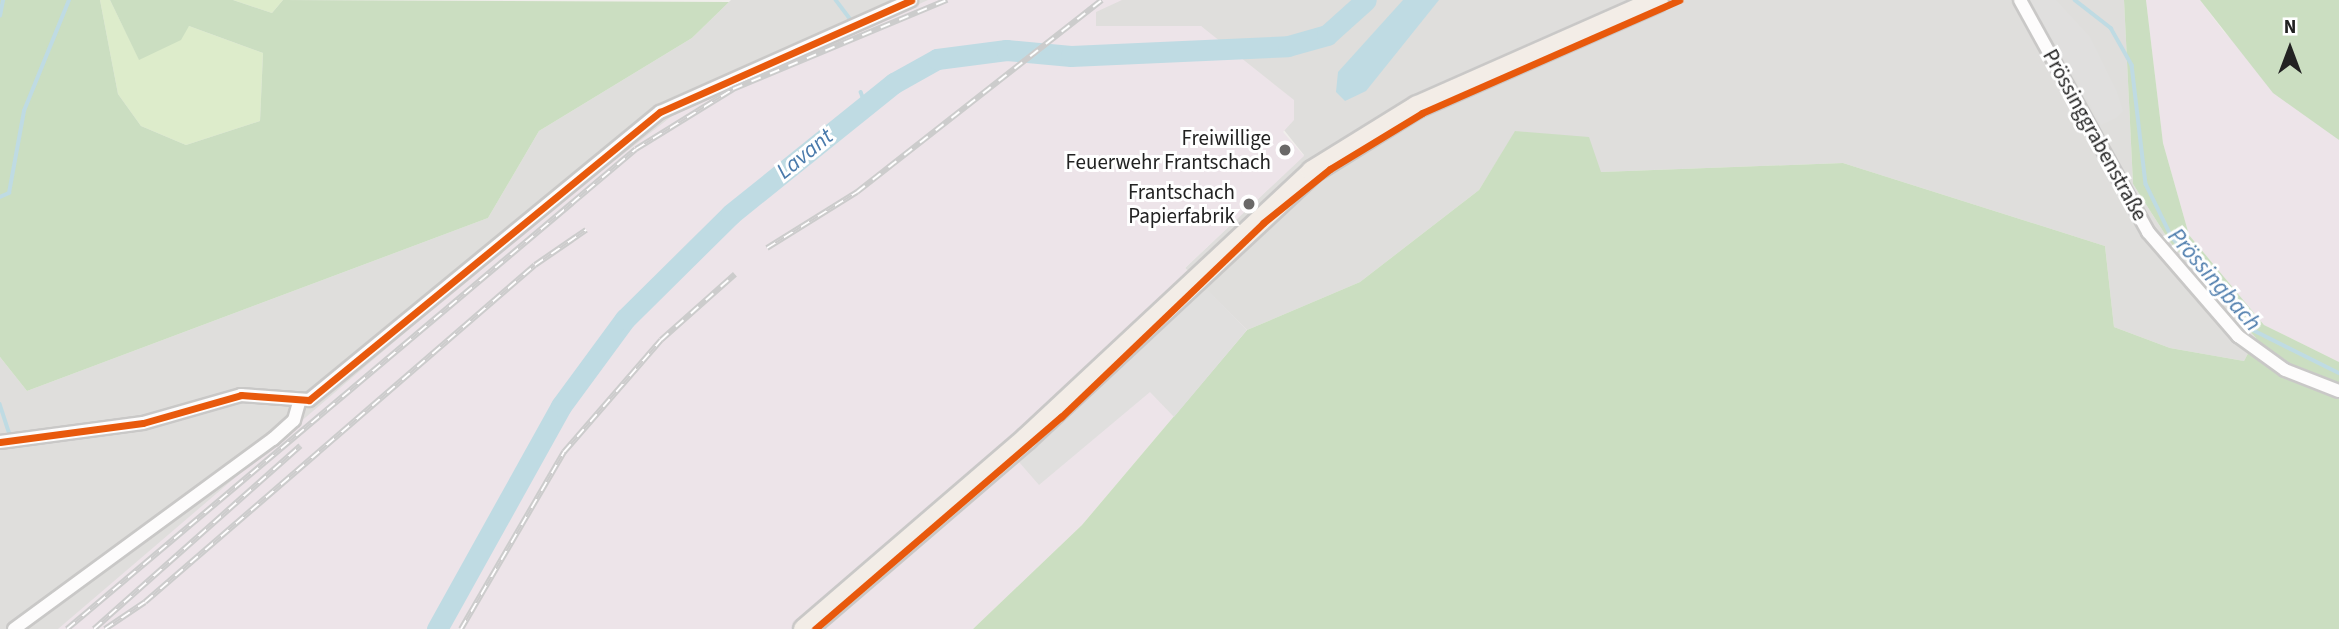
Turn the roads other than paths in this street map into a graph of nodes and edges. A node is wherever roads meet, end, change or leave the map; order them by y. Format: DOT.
graph roads {
  1 [pos="911,0"];
  2 [pos="1657,0"];
  3 [pos="2020,0"];
  4 [pos="2339,391"];
  5 [pos="299,402"];
  6 [pos="0,442"];
  7 [pos="14,629"];
  8 [pos="804,629"];
  1 -- 5 [label="street"];
  2 -- 8 [label="main road"];
  3 -- 4 [label="street, Prössinggrabenstraße"];
  5 -- 6 [label="street"];
  5 -- 7 [label="street"];
}
